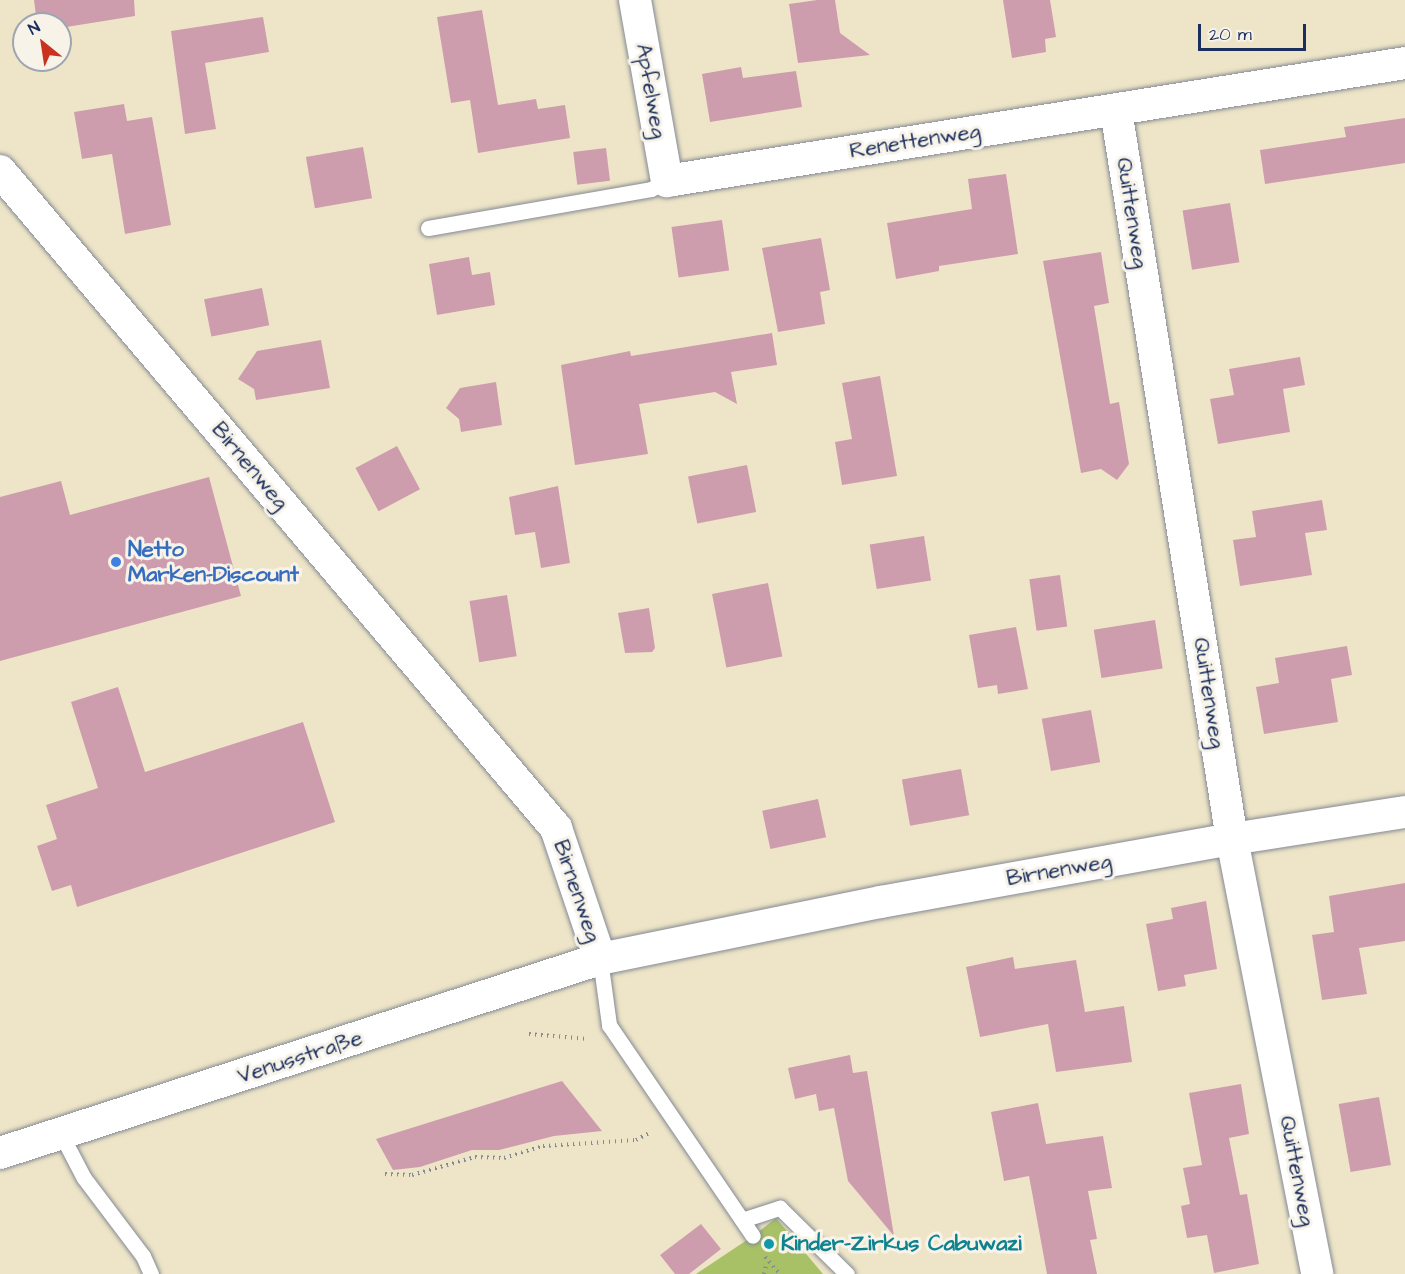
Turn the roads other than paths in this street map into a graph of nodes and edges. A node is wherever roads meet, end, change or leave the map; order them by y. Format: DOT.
graph roads {
  1 [pos="635,0"];
  2 [pos="1405,63"];
  3 [pos="1116,110"];
  4 [pos="0,171"];
  5 [pos="667,181"];
  6 [pos="428,228"];
  7 [pos="1405,813"];
  8 [pos="1232,839"];
  9 [pos="600,959"];
  10 [pos="62,1136"];
  11 [pos="0,1153"];
  12 [pos="742,1220"];
  13 [pos="753,1236"];
  14 [pos="151,1274"];
  15 [pos="847,1274"];
  16 [pos="1317,1274"];
  1 -- 5 [label="street, Apfelweg"];
  2 -- 3 [label="street, Renettenweg"];
  3 -- 5 [label="street, Renettenweg"];
  3 -- 8 [label="street, Quittenweg"];
  4 -- 9 [label="street, Birnenweg"];
  5 -- 6 [label="lane, Renettenweg"];
  7 -- 8 [label="street, Birnenweg"];
  8 -- 9 [label="street, Birnenweg"];
  8 -- 16 [label="street, Quittenweg"];
  9 -- 10 [label="street, Venusstraße"];
  9 -- 12 [label="lane"];
  10 -- 11 [label="street, Venusstraße"];
  10 -- 14 [label="lane"];
  12 -- 13 [label="lane"];
  12 -- 15 [label="lane"];
}
